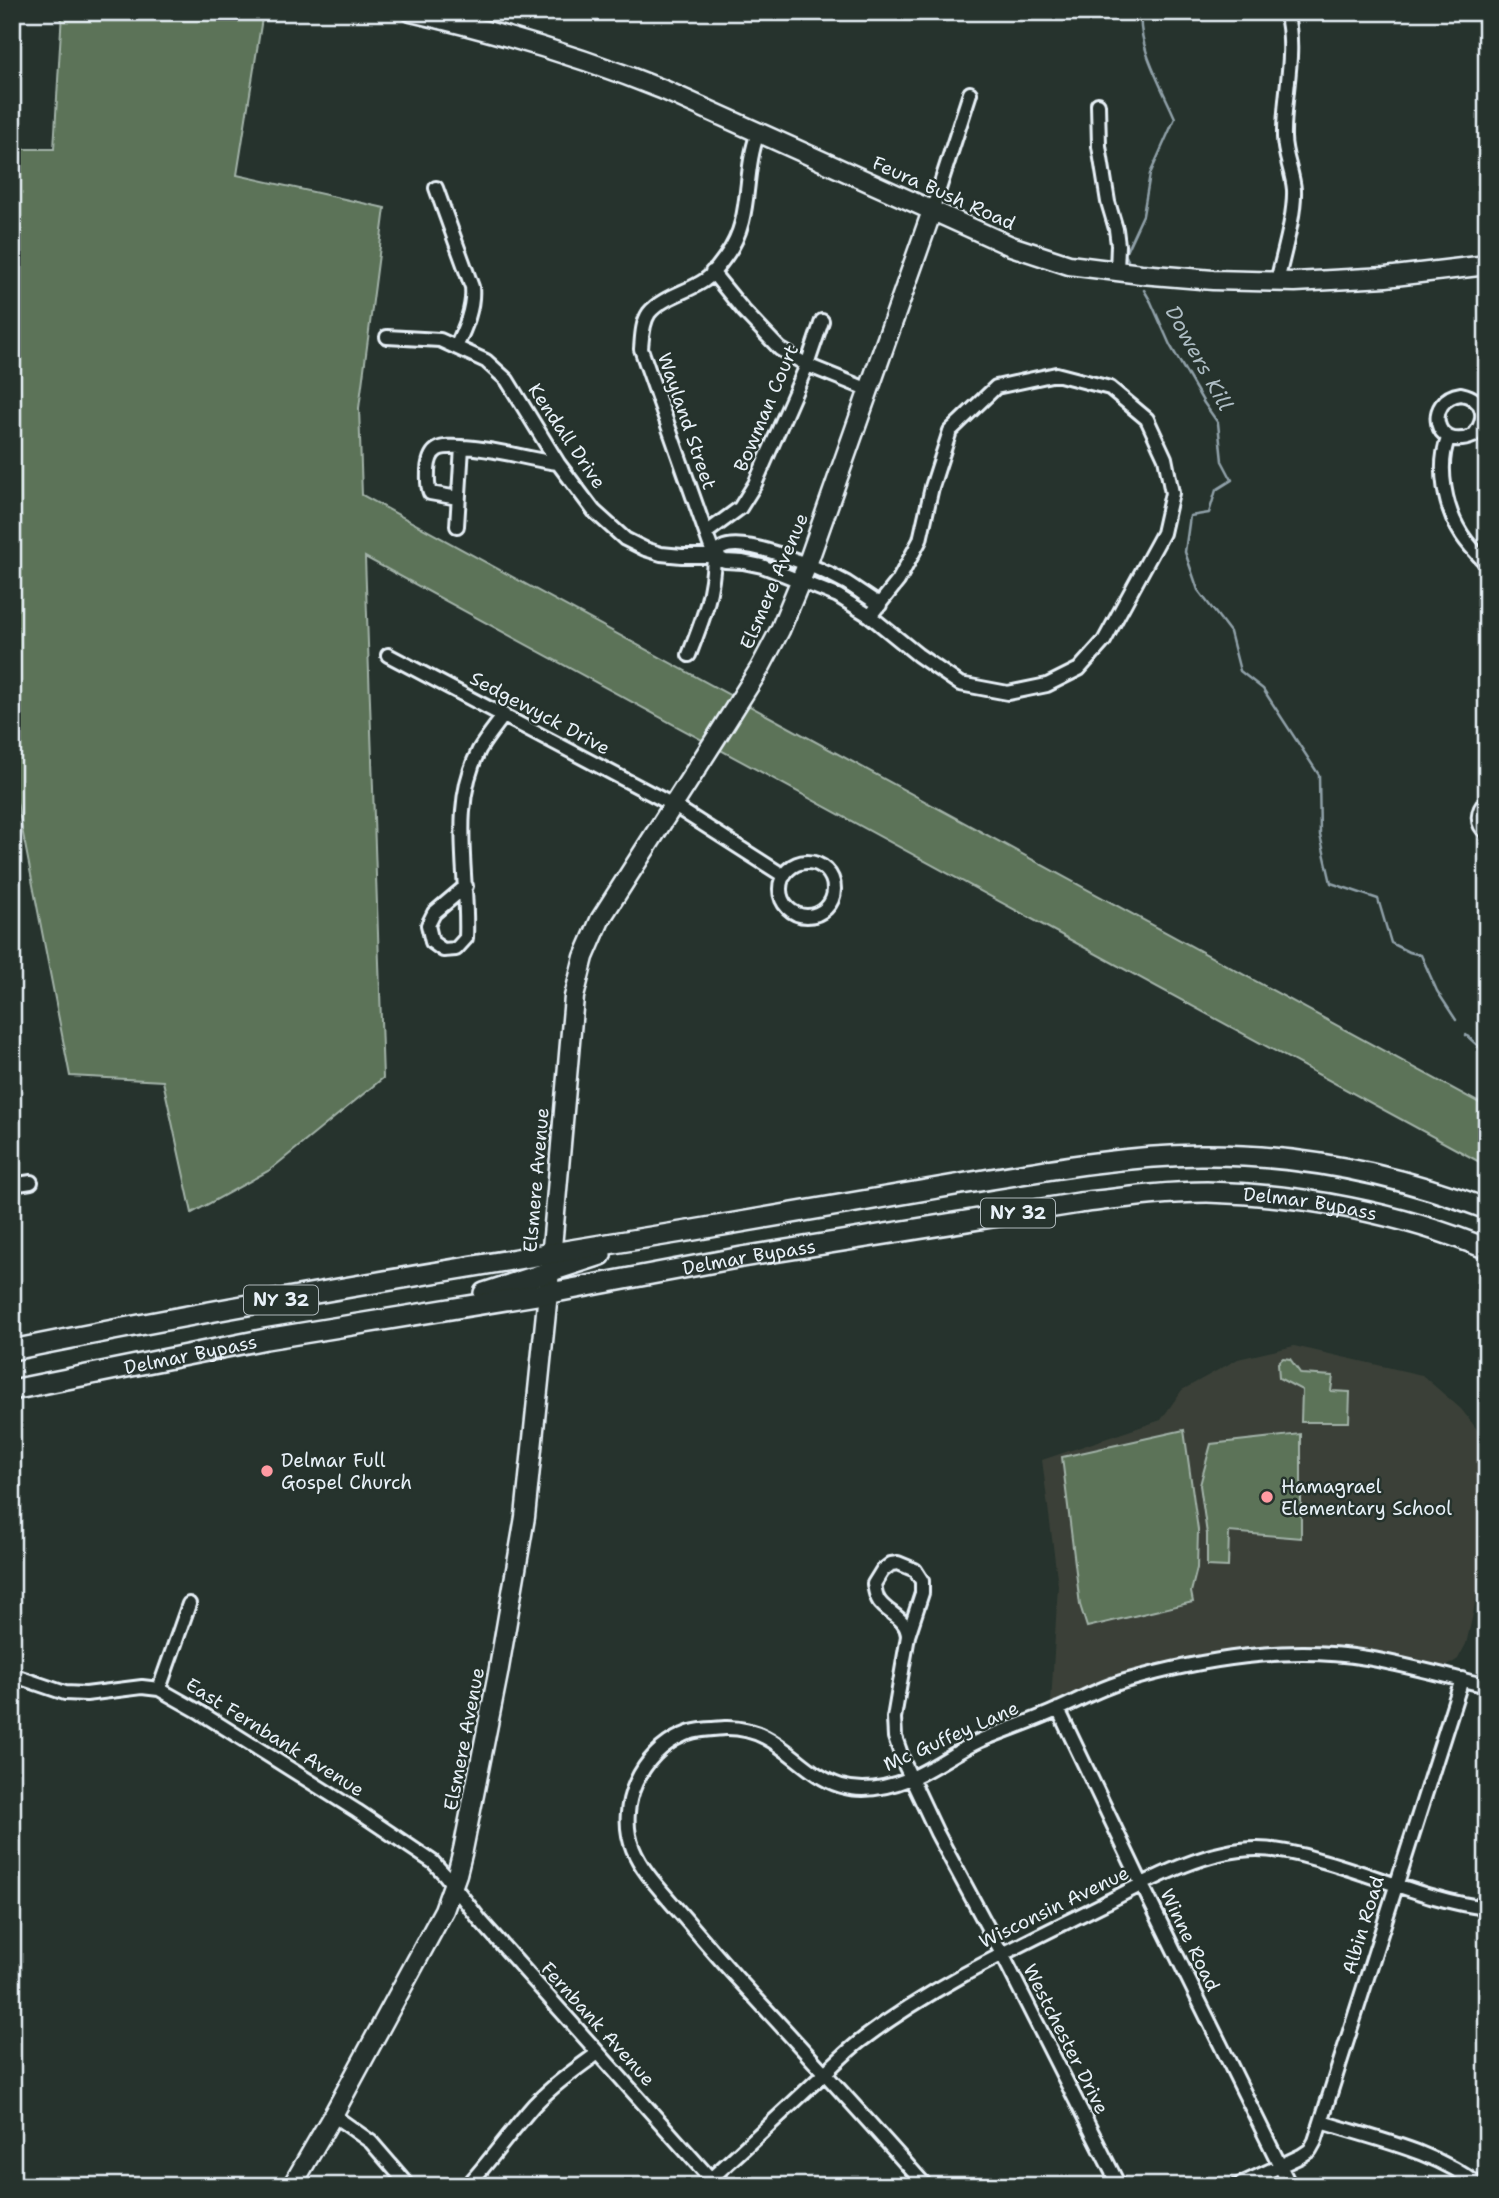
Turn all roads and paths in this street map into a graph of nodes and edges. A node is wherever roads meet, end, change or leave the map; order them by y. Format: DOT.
graph roads {
  1 [pos="411,12"];
  2 [pos="1286,12"];
  3 [pos="971,93"];
  4 [pos="1098,104"];
  5 [pos="758,133"];
  6 [pos="436,188"];
  7 [pos="932,211"];
  8 [pos="1487,265"];
  9 [pos="1117,271"];
  10 [pos="712,272"];
  11 [pos="1277,282"];
  12 [pos="822,321"];
  13 [pos="387,337"];
  14 [pos="456,347"];
  15 [pos="807,365"];
  16 [pos="869,390"];
  17 [pos="1448,439"];
  18 [pos="462,447"];
  19 [pos="558,463"];
  20 [pos="458,498"];
  21 [pos="457,526"];
  22 [pos="706,533"];
  23 [pos="714,555"];
  24 [pos="1487,564"];
  25 [pos="804,573"];
  26 [pos="880,605"];
  27 [pos="870,616"];
  28 [pos="388,655"];
  29 [pos="689,655"];
  30 [pos="504,715"];
  31 [pos="1487,800"];
  32 [pos="673,805"];
  33 [pos="1487,833"];
  34 [pos="784,876"];
  35 [pos="466,886"];
  36 [pos="31,1182"];
  37 [pos="12,1185"];
  38 [pos="1487,1209"];
  39 [pos="1487,1249"];
  40 [pos="550,1262"];
  41 [pos="548,1293"];
  42 [pos="350,1326"];
  43 [pos="12,1350"];
  44 [pos="12,1390"];
  45 [pos="190,1604"];
  46 [pos="908,1636"];
  47 [pos="12,1675"];
  48 [pos="1462,1679"];
  49 [pos="1487,1686"];
  50 [pos="159,1689"];
  51 [pos="1058,1709"];
  52 [pos="911,1778"];
  53 [pos="1142,1885"];
  54 [pos="1395,1885"];
  55 [pos="453,1887"];
  56 [pos="1487,1908"];
  57 [pos="1002,1954"];
  58 [pos="598,2053"];
  59 [pos="825,2073"];
  60 [pos="333,2115"];
  61 [pos="1322,2122"];
  62 [pos="1281,2164"];
  63 [pos="710,2183"];
  64 [pos="292,2186"];
  65 [pos="410,2186"];
  66 [pos="467,2186"];
  67 [pos="926,2186"];
  68 [pos="1119,2186"];
  69 [pos="1237,2186"];
  70 [pos="1290,2186"];
  71 [pos="1480,2186"];
  1 -- 5 [label="main road, Feura Bush Road"];
  2 -- 11 [label="street"];
  3 -- 7 [label="street"];
  4 -- 9 [label="street"];
  5 -- 7 [label="main road, Feura Bush Road"];
  5 -- 10 [label="street, Wayland Street"];
  6 -- 14 [label="street"];
  7 -- 9 [label="main road, Feura Bush Road"];
  7 -- 16 [label="main road, Elsmere Avenue"];
  8 -- 11 [label="main road, Feura Bush Road"];
  9 -- 11 [label="main road, Feura Bush Road"];
  10 -- 15 [label="street"];
  10 -- 22 [label="street, Wayland Street"];
  12 -- 15 [label="street, Bowman Court"];
  13 -- 14 [label="street, Kendall Drive"];
  14 -- 19 [label="street, Kendall Drive"];
  15 -- 16 [label="street"];
  15 -- 22 [label="street, Bowman Court"];
  16 -- 25 [label="main road, Elsmere Avenue"];
  17 -- 24 [label="street"];
  18 -- 19 [label="street"];
  18 -- 20 [label="street"];
  18 -- 20 [label="street"];
  19 -- 23 [label="street, Kendall Drive"];
  20 -- 21 [label="street"];
  22 -- 23 [label="street, Wayland Street"];
  23 -- 25 [label="street, Kendall Drive"];
  23 -- 29 [label="street"];
  25 -- 26 [label="street"];
  25 -- 27 [label="street"];
  25 -- 32 [label="main road, Elsmere Avenue"];
  26 -- 27 [label="street"];
  26 -- 27 [label="street"];
  28 -- 30 [label="street, Sedgewyck Drive"];
  30 -- 32 [label="street, Sedgewyck Drive"];
  30 -- 35 [label="street"];
  31 -- 33 [label="street"];
  32 -- 34 [label="street, Sedgewyck Drive"];
  32 -- 40 [label="main road, Elsmere Avenue"];
  34 -- 34 [label="street"];
  35 -- 35 [label="street"];
  36 -- 37 [label="street"];
  38 -- 40 [label="main road, Delmar Bypass / NY 32"];
  39 -- 41 [label="main road, Delmar Bypass / NY 32"];
  40 -- 41 [label="main road, Elsmere Avenue"];
  40 -- 42 [label="main road"];
  40 -- 43 [label="main road, Delmar Bypass / NY 32"];
  41 -- 42 [label="main road, Delmar Bypass / NY 32"];
  41 -- 55 [label="main road, Elsmere Avenue"];
  42 -- 44 [label="main road, Delmar Bypass / NY 32"];
  45 -- 50 [label="street"];
  46 -- 46 [label="street, Westchester Drive"];
  46 -- 52 [label="street, Westchester Drive"];
  47 -- 50 [label="street, East Fernbank Avenue"];
  48 -- 49 [label="street, Mc Guffey Lane"];
  48 -- 51 [label="street, Mc Guffey Lane"];
  48 -- 54 [label="street, Albin Road"];
  50 -- 55 [label="street, East Fernbank Avenue"];
  51 -- 52 [label="street, Mc Guffey Lane"];
  51 -- 53 [label="street, Winne Road"];
  52 -- 57 [label="street, Westchester Drive"];
  52 -- 59 [label="street, Mc Guffey Lane"];
  53 -- 54 [label="street, Wisconsin Avenue"];
  53 -- 57 [label="street, Wisconsin Avenue"];
  53 -- 62 [label="street, Winne Road"];
  54 -- 56 [label="street, Wisconsin Avenue"];
  54 -- 61 [label="street, Albin Road"];
  55 -- 58 [label="street, Fernbank Avenue"];
  55 -- 60 [label="main road, Elsmere Avenue"];
  57 -- 59 [label="street, Wisconsin Avenue"];
  57 -- 68 [label="street, Westchester Drive"];
  58 -- 63 [label="street, Fernbank Avenue"];
  58 -- 66 [label="street"];
  59 -- 63 [label="street, Wisconsin Avenue"];
  59 -- 67 [label="street"];
  60 -- 64 [label="main road, Elsmere Avenue"];
  60 -- 65 [label="street"];
  61 -- 62 [label="street, Albin Road"];
  61 -- 71 [label="street"];
  62 -- 69 [label="street, Albin Road"];
  62 -- 70 [label="street, Winne Road"];
}
